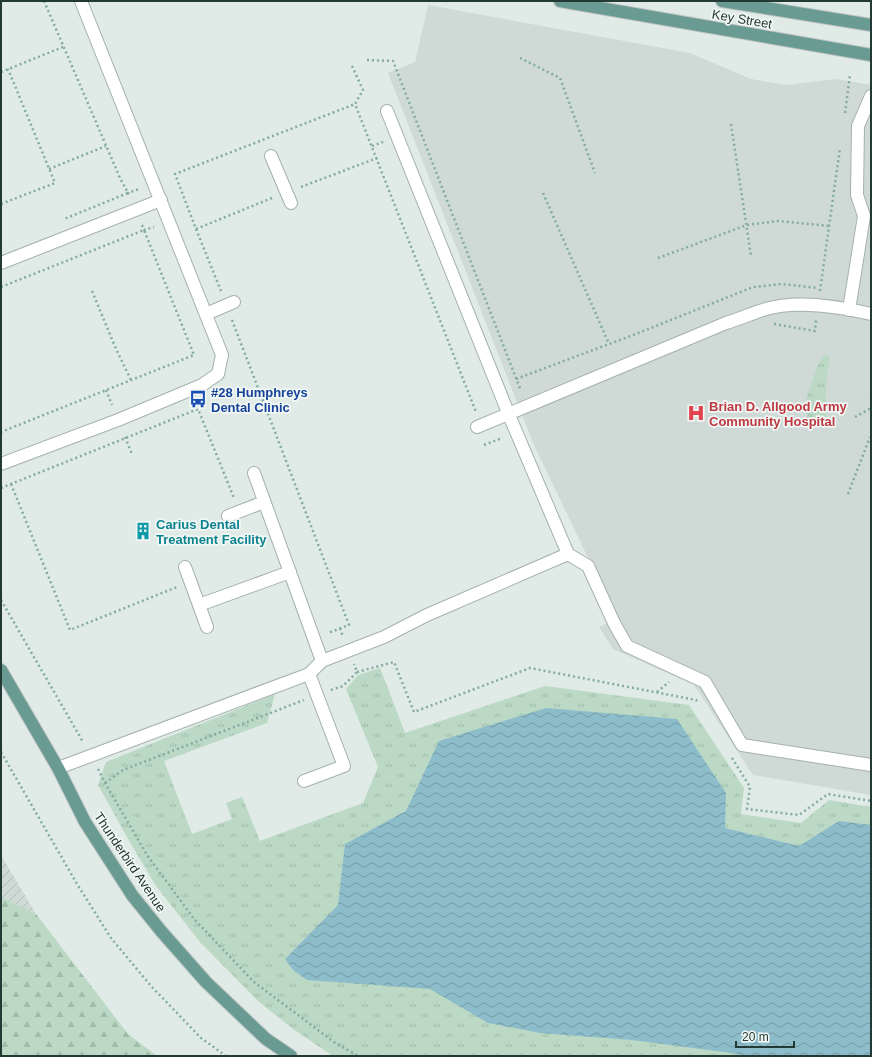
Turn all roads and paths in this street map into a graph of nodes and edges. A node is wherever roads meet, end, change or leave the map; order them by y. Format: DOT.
graph roads {
  1 [pos="44,1"];
  2 [pos="81,1"];
  3 [pos="560,1"];
  4 [pos="722,1"];
  5 [pos="871,25"];
  6 [pos="63,47"];
  7 [pos="871,55"];
  8 [pos="520,58"];
  9 [pos="367,60"];
  10 [pos="352,66"];
  11 [pos="1,68"];
  12 [pos="8,69"];
  13 [pos="2,72"];
  14 [pos="850,75"];
  15 [pos="871,96"];
  16 [pos="387,111"];
  17 [pos="845,116"];
  18 [pos="731,124"];
  19 [pos="106,146"];
  20 [pos="841,146"];
  21 [pos="271,156"];
  22 [pos="49,169"];
  23 [pos="594,173"];
  24 [pos="543,194"];
  25 [pos="160,200"];
  26 [pos="291,203"];
  27 [pos="1,204"];
  28 [pos="58,222"];
  29 [pos="746,225"];
  30 [pos="829,226"];
  31 [pos="196,229"];
  32 [pos="751,256"];
  33 [pos="658,258"];
  34 [pos="1,263"];
  35 [pos="1,287"];
  36 [pos="92,291"];
  37 [pos="230,304"];
  38 [pos="818,306"];
  39 [pos="849,310"];
  40 [pos="206,314"];
  41 [pos="871,314"];
  42 [pos="815,331"];
  43 [pos="609,344"];
  44 [pos="131,380"];
  45 [pos="871,393"];
  46 [pos="871,399"];
  47 [pos="527,407"];
  48 [pos="871,408"];
  49 [pos="509,414"];
  50 [pos="855,417"];
  51 [pos="479,427"];
  52 [pos="1,432"];
  53 [pos="870,437"];
  54 [pos="1,464"];
  55 [pos="254,474"];
  56 [pos="11,484"];
  57 [pos="1,488"];
  58 [pos="848,494"];
  59 [pos="264,502"];
  60 [pos="239,512"];
  61 [pos="228,516"];
  62 [pos="568,554"];
  63 [pos="185,566"];
  64 [pos="290,572"];
  65 [pos="191,582"];
  66 [pos="1,600"];
  67 [pos="199,605"];
  68 [pos="207,627"];
  69 [pos="340,628"];
  70 [pos="314,638"];
  71 [pos="349,651"];
  72 [pos="322,661"];
  73 [pos="1,670"];
  74 [pos="357,672"];
  75 [pos="309,674"];
  76 [pos="316,695"];
  77 [pos="700,706"];
  78 [pos="1,752"];
  79 [pos="729,754"];
  80 [pos="91,755"];
  81 [pos="871,765"];
  82 [pos="58,768"];
  83 [pos="304,781"];
  84 [pos="105,783"];
  85 [pos="871,801"];
  86 [pos="226,1056"];
  87 [pos="291,1056"];
  88 [pos="358,1056"];
  1 -- 6 [label="path"];
  2 -- 25 [label="lane"];
  3 -- 7 [label="main road, Key Street"];
  4 -- 5 [label="main road, Key Street"];
  6 -- 12 [label="path"];
  6 -- 19 [label="path"];
  8 -- 23 [label="path"];
  9 -- 47 [label="path"];
  10 -- 51 [label="path"];
  11 -- 13 [label="path"];
  12 -- 13 [label="path"];
  12 -- 22 [label="path"];
  14 -- 17 [label="path"];
  15 -- 39 [label="lane"];
  16 -- 49 [label="lane"];
  18 -- 29 [label="path"];
  19 -- 22 [label="path"];
  19 -- 28 [label="path"];
  20 -- 30 [label="path"];
  21 -- 26 [label="lane"];
  22 -- 27 [label="path"];
  24 -- 43 [label="path"];
  25 -- 34 [label="lane"];
  25 -- 40 [label="lane"];
  29 -- 30 [label="path"];
  29 -- 32 [label="path"];
  29 -- 33 [label="path"];
  30 -- 38 [label="path"];
  31 -- 37 [label="path"];
  35 -- 44 [label="path"];
  36 -- 44 [label="path"];
  37 -- 40 [label="lane"];
  37 -- 69 [label="path"];
  38 -- 39 [label="lane"];
  38 -- 42 [label="path"];
  38 -- 47 [label="lane"];
  39 -- 41 [label="lane"];
  40 -- 54 [label="lane"];
  44 -- 52 [label="path"];
  45 -- 46 [label="path"];
  47 -- 49 [label="lane"];
  48 -- 50 [label="path"];
  49 -- 51 [label="lane"];
  49 -- 62 [label="lane"];
  53 -- 58 [label="path"];
  55 -- 59 [label="lane"];
  56 -- 57 [label="path"];
  56 -- 60 [label="path"];
  56 -- 65 [label="path"];
  59 -- 60 [label="lane"];
  59 -- 64 [label="lane"];
  60 -- 61 [label="lane"];
  62 -- 71 [label="lane"];
  62 -- 81 [label="lane"];
  63 -- 65 [label="lane"];
  64 -- 67 [label="lane"];
  64 -- 70 [label="lane"];
  65 -- 67 [label="lane"];
  66 -- 80 [label="path"];
  67 -- 68 [label="lane"];
  69 -- 70 [label="path"];
  69 -- 71 [label="path"];
  70 -- 72 [label="lane"];
  71 -- 72 [label="lane"];
  71 -- 74 [label="path"];
  72 -- 75 [label="lane"];
  73 -- 82 [label="main road, Thunderbird Avenue"];
  74 -- 76 [label="path"];
  74 -- 77 [label="path"];
  75 -- 76 [label="lane"];
  75 -- 80 [label="lane"];
  76 -- 83 [label="lane"];
  76 -- 84 [label="path"];
  78 -- 86 [label="path"];
  79 -- 85 [label="path"];
  80 -- 82 [label="lane"];
  80 -- 84 [label="path"];
  82 -- 87 [label="main road, Thunderbird Avenue"];
  84 -- 88 [label="path"];
}
